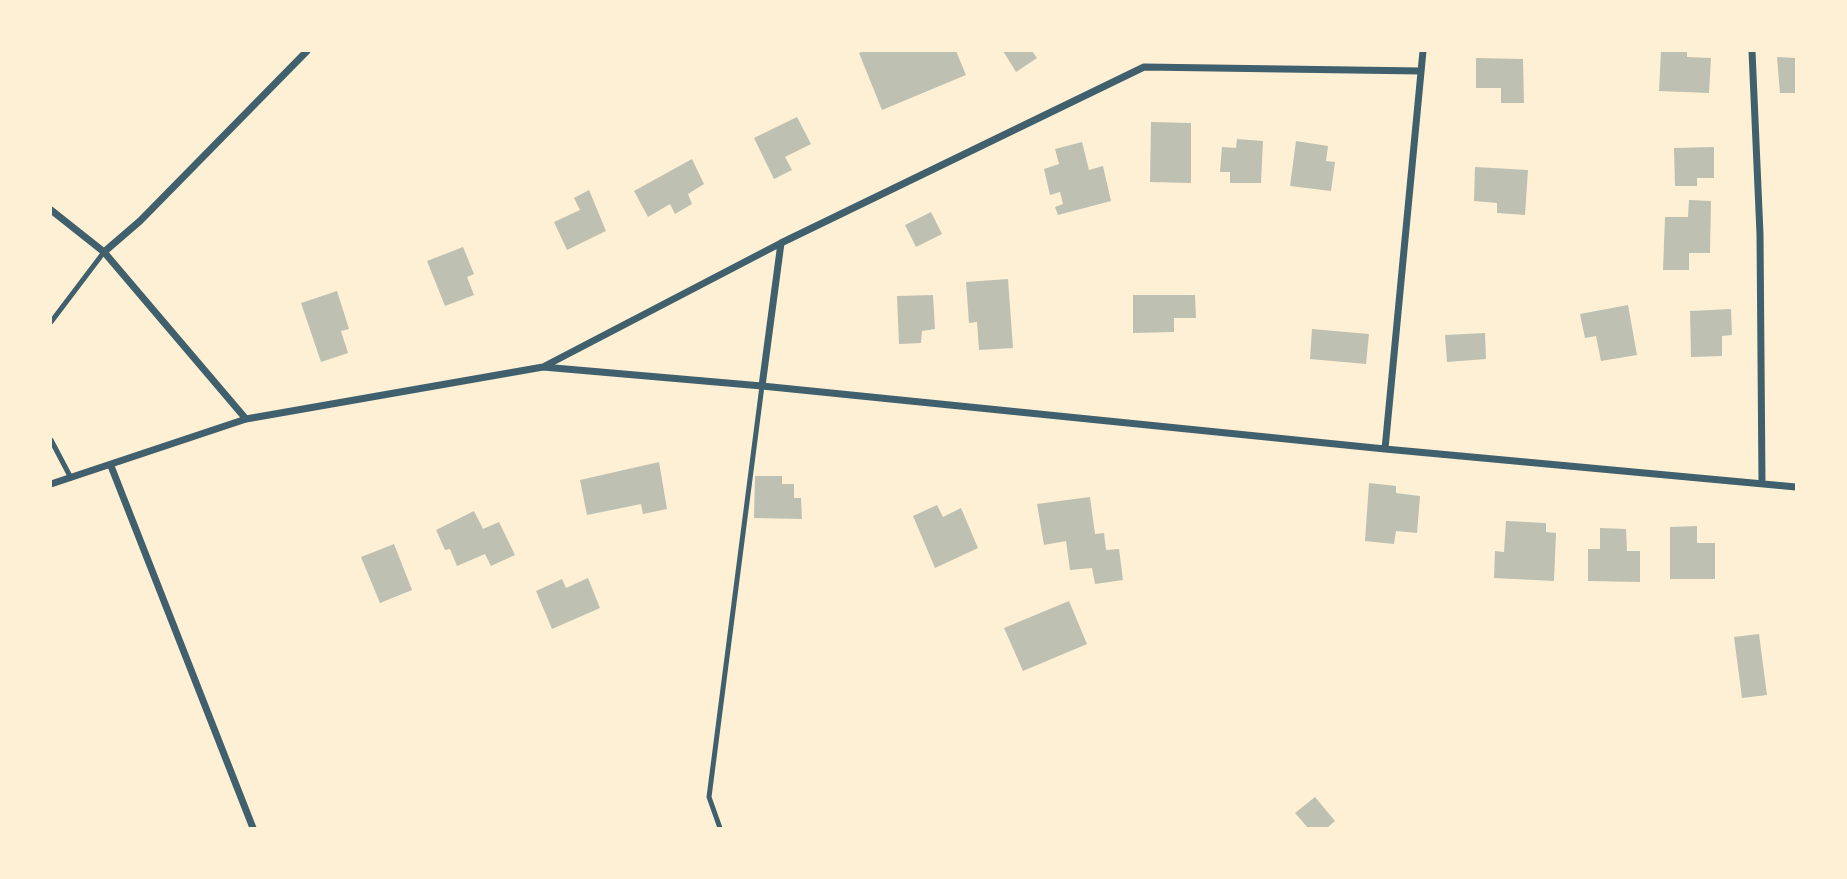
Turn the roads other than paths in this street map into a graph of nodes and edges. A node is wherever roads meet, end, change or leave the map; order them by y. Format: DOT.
graph roads {
  1 [pos="307,51"];
  2 [pos="1423,51"];
  3 [pos="1752,51"];
  4 [pos="1421,71"];
  5 [pos="51,210"];
  6 [pos="781,243"];
  7 [pos="104,253"];
  8 [pos="51,322"];
  9 [pos="543,367"];
  10 [pos="762,386"];
  11 [pos="246,419"];
  12 [pos="51,440"];
  13 [pos="1385,449"];
  14 [pos="111,466"];
  15 [pos="71,478"];
  16 [pos="1762,483"];
  17 [pos="51,484"];
  18 [pos="1796,487"];
  19 [pos="253,828"];
  20 [pos="720,828"];
  1 -- 7 [label="street"];
  2 -- 4 [label="street"];
  3 -- 16 [label="street"];
  4 -- 6 [label="street"];
  4 -- 13 [label="street"];
  5 -- 7 [label="street"];
  6 -- 9 [label="street"];
  6 -- 10 [label="street"];
  7 -- 8 [label="lane"];
  7 -- 11 [label="street"];
  9 -- 10 [label="street"];
  9 -- 11 [label="street"];
  10 -- 13 [label="street"];
  10 -- 20 [label="lane"];
  11 -- 14 [label="street"];
  12 -- 15 [label="lane"];
  13 -- 16 [label="street"];
  14 -- 15 [label="street"];
  14 -- 19 [label="street"];
  15 -- 17 [label="street"];
  16 -- 18 [label="street"];
}
